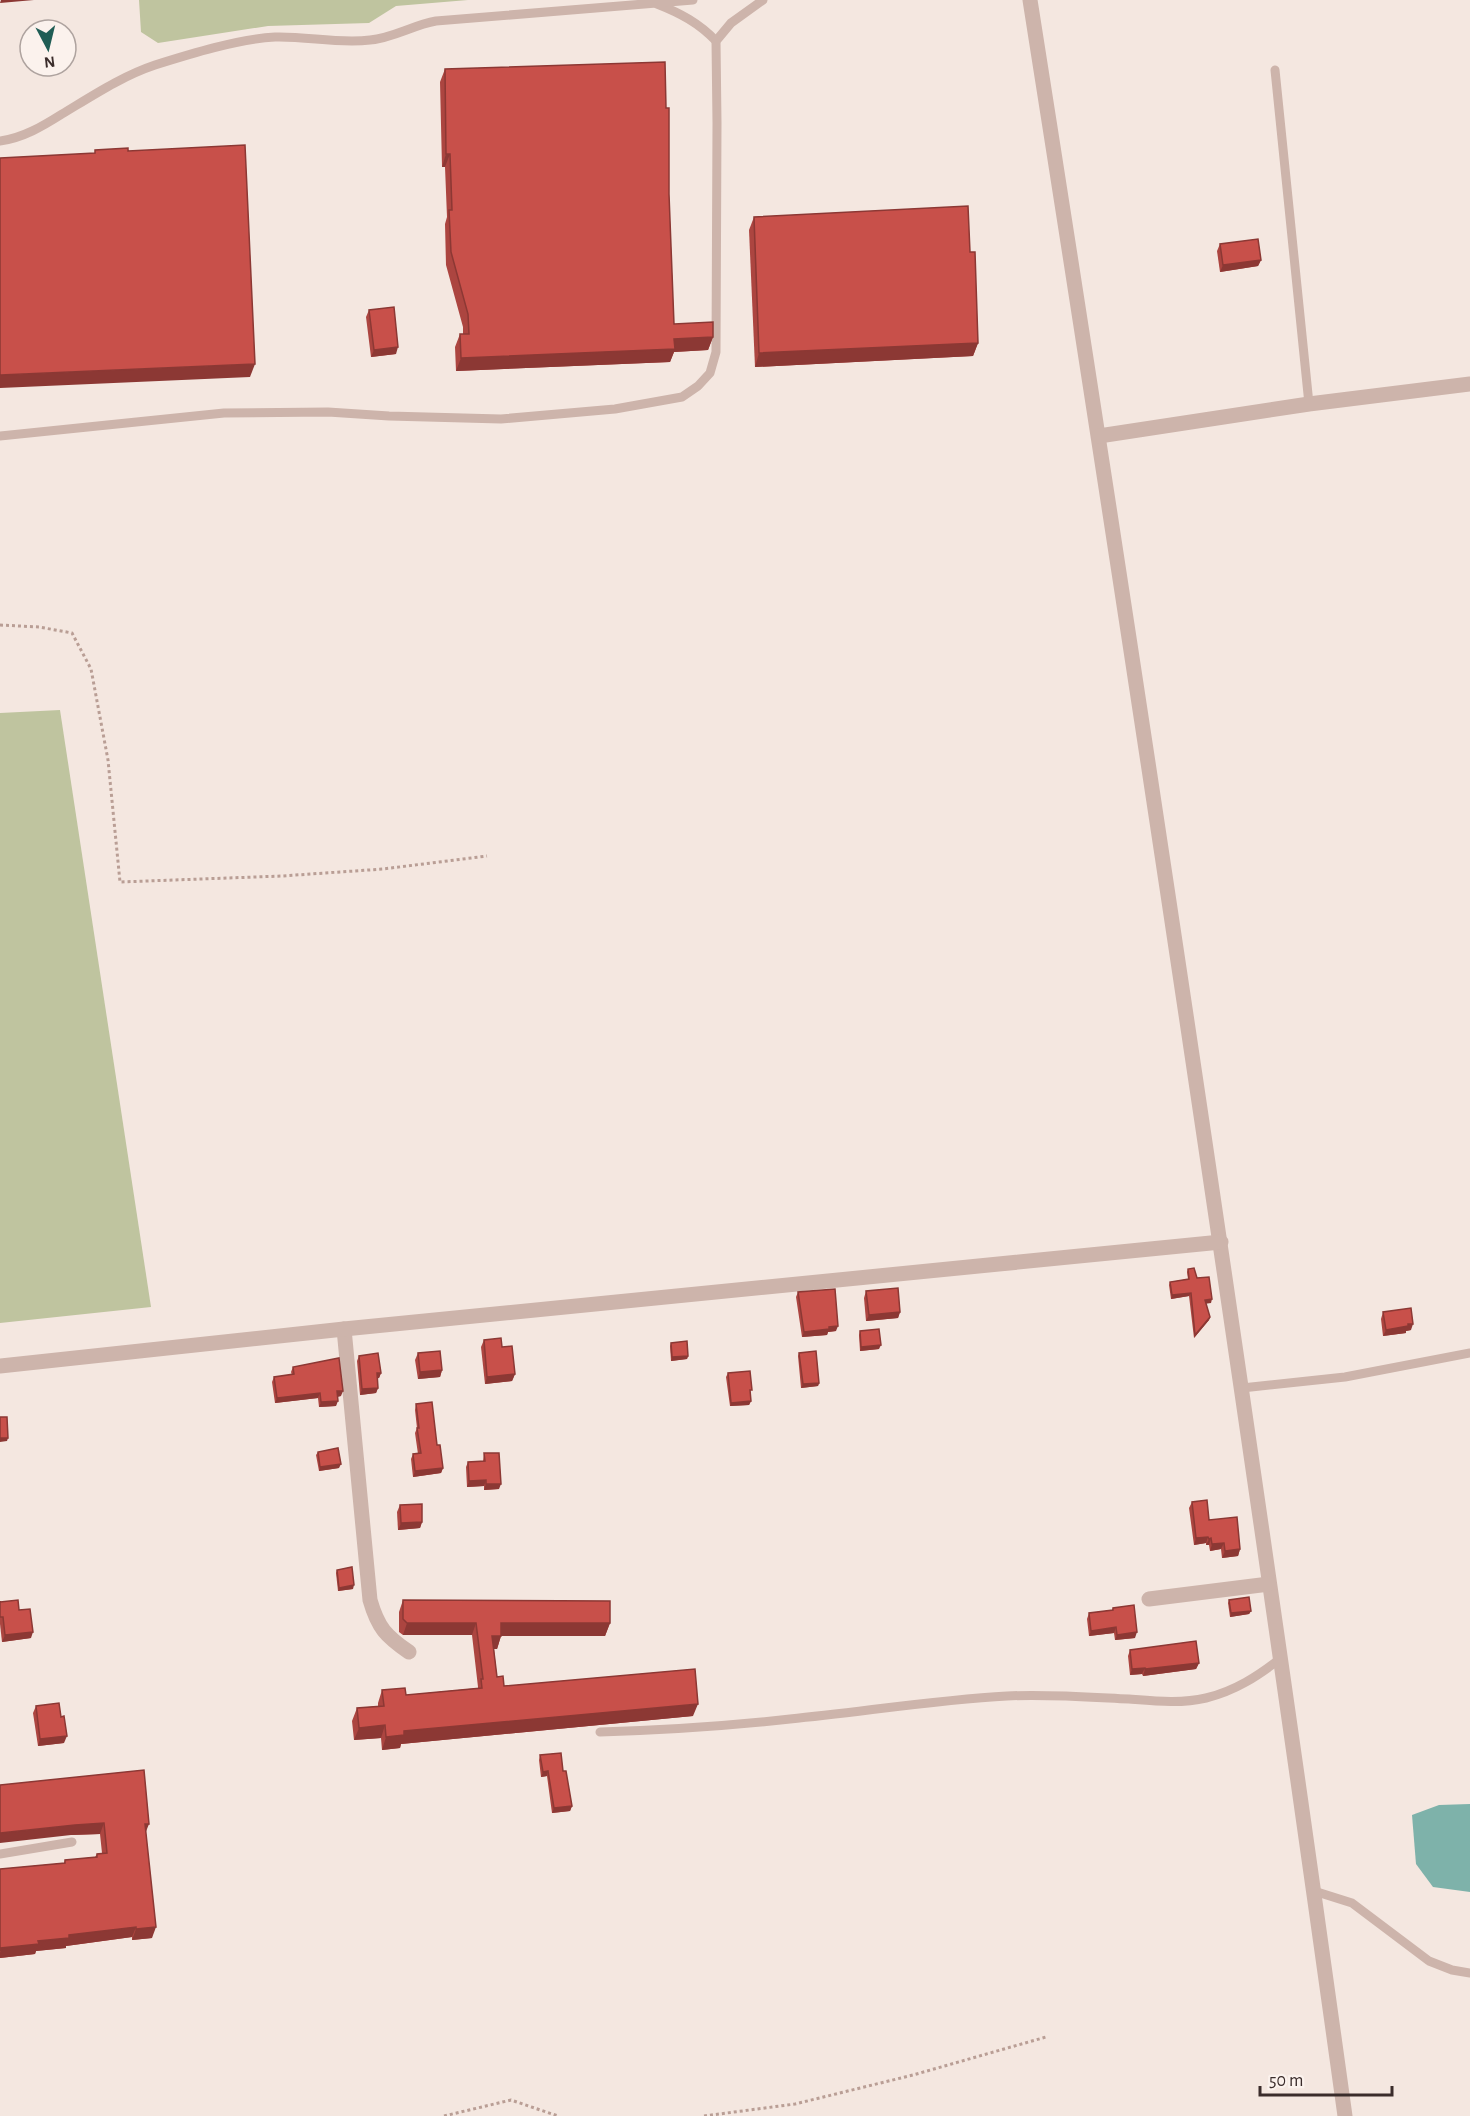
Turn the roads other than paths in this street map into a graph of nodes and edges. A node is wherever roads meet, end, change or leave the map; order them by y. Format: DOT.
graph roads {
  1 [pos="693,0"];
  2 [pos="763,0"];
  3 [pos="1030,0"];
  4 [pos="655,3"];
  5 [pos="716,41"];
  6 [pos="1275,70"];
  7 [pos="0,141"];
  8 [pos="1470,384"];
  9 [pos="1309,404"];
  10 [pos="0,436"];
  11 [pos="1099,436"];
  12 [pos="1221,1242"];
  13 [pos="344,1329"];
  14 [pos="1470,1353"];
  15 [pos="0,1366"];
  16 [pos="1242,1388"];
  17 [pos="1269,1584"];
  18 [pos="1149,1599"];
  19 [pos="409,1652"];
  20 [pos="1281,1658"];
  21 [pos="600,1732"];
  22 [pos="72,1842"];
  23 [pos="0,1854"];
  24 [pos="1314,1891"];
  25 [pos="1470,1973"];
  26 [pos="1345,2116"];
  1 -- 4 [label="lane"];
  2 -- 5 [label="lane"];
  3 -- 11 [label="street"];
  4 -- 5 [label="lane"];
  4 -- 7 [label="lane"];
  5 -- 10 [label="lane"];
  6 -- 9 [label="lane"];
  8 -- 9 [label="street"];
  9 -- 11 [label="street"];
  11 -- 12 [label="street"];
  12 -- 13 [label="street"];
  12 -- 16 [label="street"];
  13 -- 15 [label="street"];
  13 -- 19 [label="street"];
  14 -- 16 [label="lane"];
  16 -- 17 [label="street"];
  17 -- 18 [label="street"];
  17 -- 20 [label="street"];
  20 -- 21 [label="lane"];
  20 -- 24 [label="street"];
  22 -- 23 [label="lane"];
  24 -- 25 [label="lane"];
  24 -- 26 [label="street"];
}
